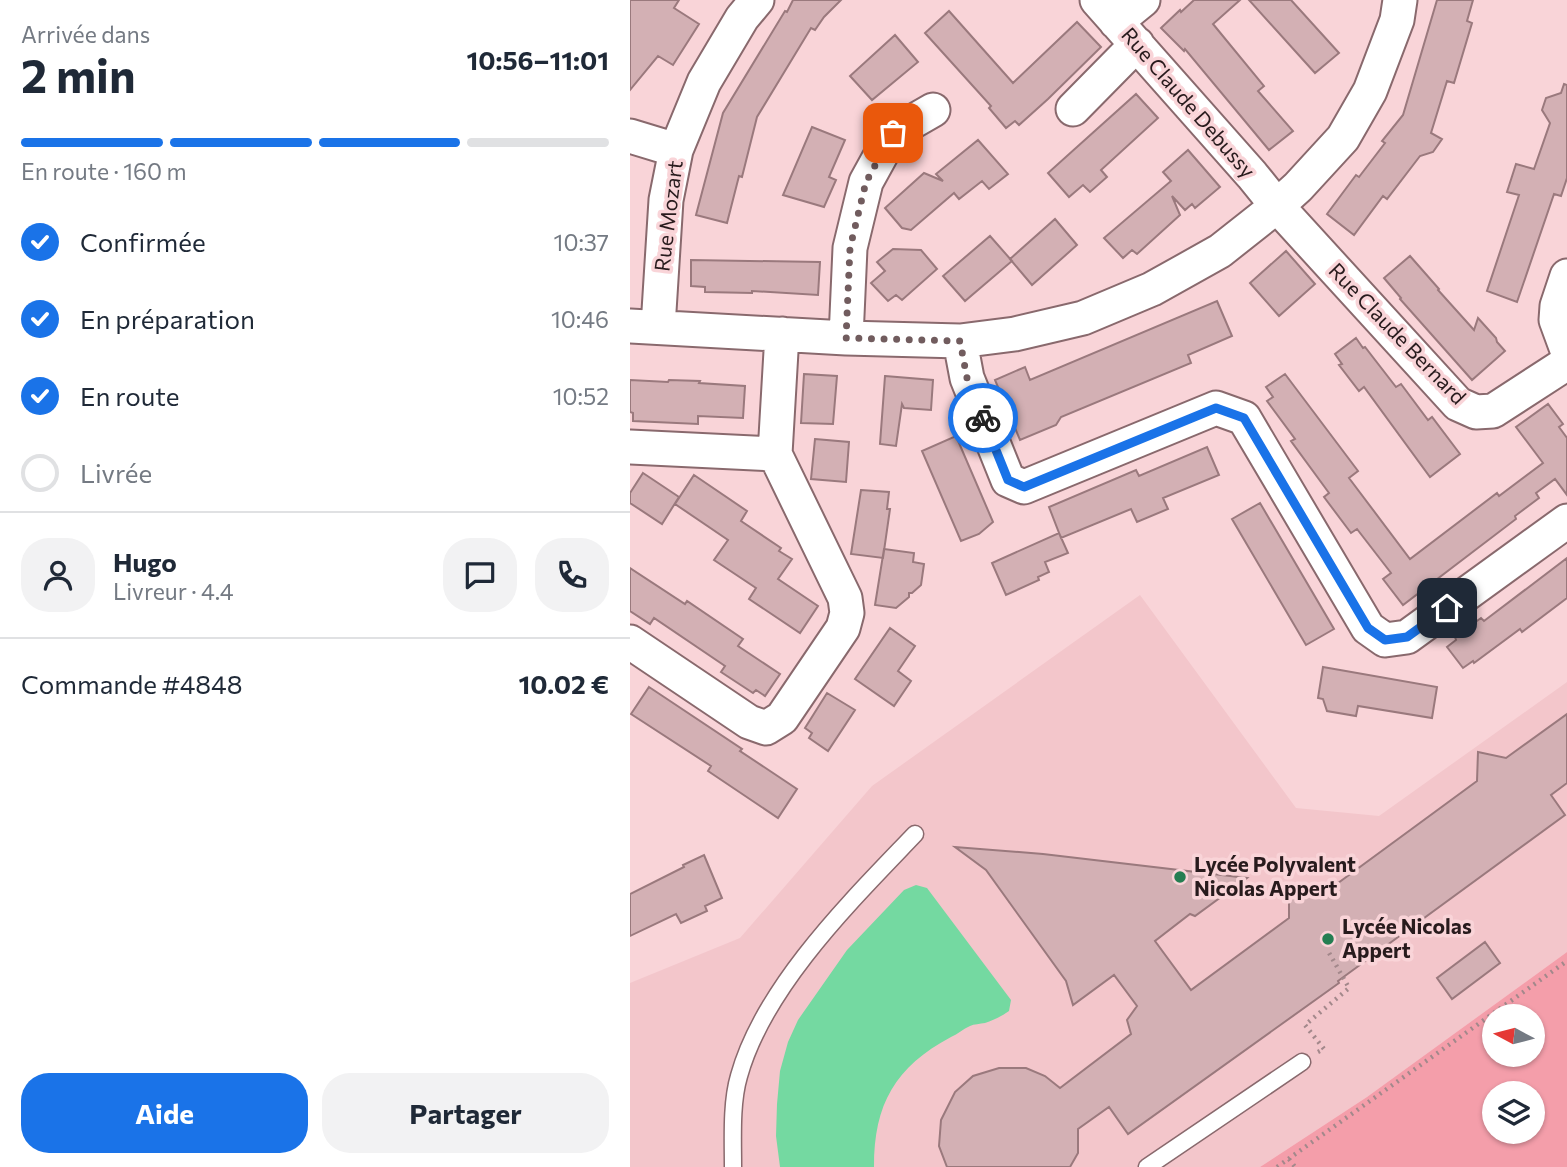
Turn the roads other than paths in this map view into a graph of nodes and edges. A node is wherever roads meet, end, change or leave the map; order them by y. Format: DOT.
graph roads {
  1 [pos="757,0"];
  2 [pos="1143,0"];
  3 [pos="1400,0"];
  4 [pos="1117,22"];
  5 [pos="1073,109"];
  6 [pos="933,110"];
  7 [pos="630,136"];
  8 [pos="676,150"];
  9 [pos="1277,206"];
  10 [pos="1567,276"];
  11 [pos="644,327"];
  12 [pos="782,334"];
  13 [pos="846,338"];
  14 [pos="960,341"];
  15 [pos="1567,350"];
  16 [pos="1567,363"];
  17 [pos="630,447"];
  18 [pos="775,454"];
  19 [pos="1567,521"];
  20 [pos="630,642"];
  21 [pos="915,834"];
  22 [pos="1303,1062"];
  23 [pos="733,1167"];
  24 [pos="1147,1167"];
  1 -- 8 [label="street, Rue Mozart"];
  2 -- 4 [label="street"];
  3 -- 9 [label="street"];
  4 -- 5 [label="street"];
  4 -- 9 [label="street, Rue Claude Debussy"];
  6 -- 13 [label="street"];
  7 -- 8 [label="street"];
  8 -- 11 [label="street, Rue Mozart"];
  9 -- 14 [label="street"];
  9 -- 16 [label="street, Rue Claude Bernard"];
  10 -- 15 [label="street"];
  11 -- 12 [label="street"];
  12 -- 13 [label="street"];
  12 -- 18 [label="street"];
  13 -- 14 [label="street"];
  14 -- 19 [label="street"];
  17 -- 18 [label="street"];
  18 -- 20 [label="street"];
  21 -- 23 [label="lane"];
  22 -- 24 [label="lane"];
}
